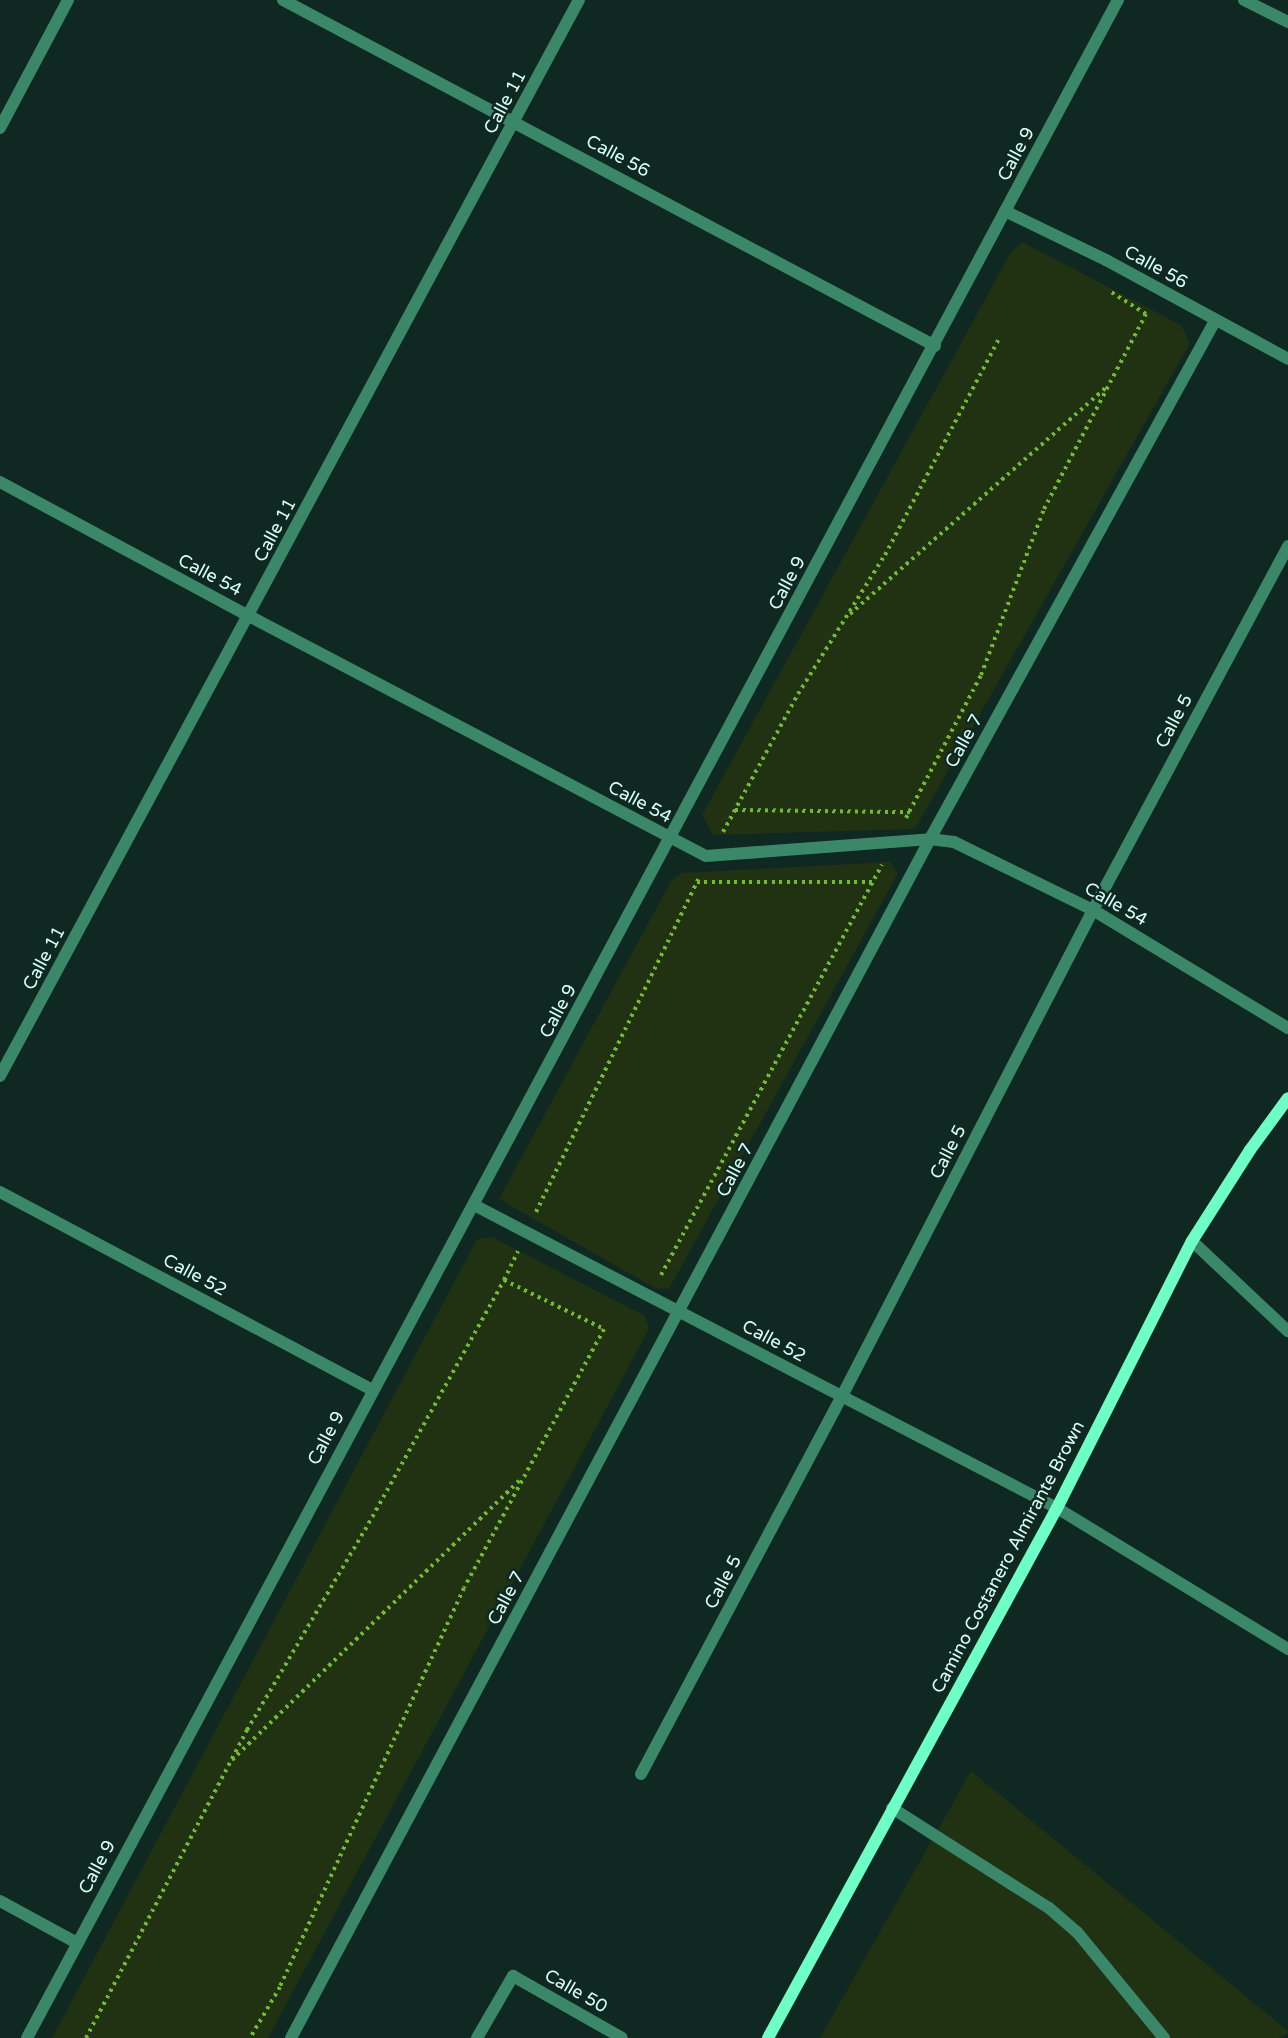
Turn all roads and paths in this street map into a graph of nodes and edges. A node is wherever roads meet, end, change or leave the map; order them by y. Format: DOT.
graph roads {
  1 [pos="68,0"];
  2 [pos="283,0"];
  3 [pos="579,0"];
  4 [pos="1118,0"];
  5 [pos="1244,0"];
  6 [pos="1288,22"];
  7 [pos="515,122"];
  8 [pos="0,128"];
  9 [pos="1005,211"];
  10 [pos="1109,291"];
  11 [pos="1215,321"];
  12 [pos="999,339"];
  13 [pos="935,346"];
  14 [pos="1288,359"];
  15 [pos="1108,385"];
  16 [pos="0,482"];
  17 [pos="1288,546"];
  18 [pos="249,616"];
  19 [pos="844,619"];
  20 [pos="735,810"];
  21 [pos="910,812"];
  22 [pos="670,839"];
  23 [pos="930,839"];
  24 [pos="894,842"];
  25 [pos="711,855"];
  26 [pos="697,882"];
  27 [pos="874,882"];
  28 [pos="1094,910"];
  29 [pos="1288,1028"];
  30 [pos="0,1076"];
  31 [pos="1288,1098"];
  32 [pos="0,1192"];
  33 [pos="474,1205"];
  34 [pos="527,1232"];
  35 [pos="1192,1241"];
  36 [pos="504,1280"];
  37 [pos="649,1296"];
  38 [pos="680,1312"];
  39 [pos="1288,1331"];
  40 [pos="373,1390"];
  41 [pos="841,1398"];
  42 [pos="525,1475"];
  43 [pos="1057,1508"];
  44 [pos="1288,1649"];
  45 [pos="229,1763"];
  46 [pos="641,1774"];
  47 [pos="892,1808"];
  48 [pos="0,1901"];
  49 [pos="77,1943"];
  50 [pos="27,2038"];
  51 [pos="86,2038"];
  52 [pos="250,2038"];
  53 [pos="291,2038"];
  54 [pos="477,2038"];
  55 [pos="622,2038"];
  56 [pos="768,2038"];
  57 [pos="1164,2038"];
  1 -- 8 [label="street"];
  2 -- 7 [label="street, Calle 56"];
  3 -- 7 [label="street, Calle 11"];
  4 -- 9 [label="street, Calle 9"];
  5 -- 6 [label="street"];
  7 -- 13 [label="street, Calle 56"];
  7 -- 18 [label="street, Calle 11"];
  9 -- 11 [label="street, Calle 56"];
  9 -- 13 [label="street, Calle 9"];
  10 -- 15 [label="path"];
  11 -- 14 [label="street, Calle 56"];
  11 -- 23 [label="street, Calle 7"];
  12 -- 19 [label="path"];
  13 -- 22 [label="street, Calle 9"];
  15 -- 19 [label="path"];
  15 -- 21 [label="path"];
  16 -- 18 [label="street, Calle 54"];
  17 -- 28 [label="street, Calle 5"];
  18 -- 22 [label="street, Calle 54"];
  18 -- 30 [label="street, Calle 11"];
  19 -- 20 [label="path"];
  20 -- 21 [label="path"];
  20 -- 25 [label="path"];
  21 -- 24 [label="path"];
  22 -- 25 [label="street, Calle 54"];
  22 -- 33 [label="street, Calle 9"];
  23 -- 24 [label="street, Calle 54"];
  23 -- 28 [label="street, Calle 54"];
  23 -- 38 [label="street, Calle 7"];
  24 -- 25 [label="street, Calle 54"];
  24 -- 27 [label="path"];
  25 -- 26 [label="path"];
  26 -- 27 [label="path"];
  26 -- 34 [label="path"];
  27 -- 37 [label="path"];
  28 -- 29 [label="street, Calle 54"];
  28 -- 41 [label="street, Calle 5"];
  31 -- 35 [label="main road, Camino Costanero Almirante Brown"];
  32 -- 40 [label="street, Calle 52"];
  33 -- 34 [label="street, Calle 52"];
  33 -- 40 [label="street, Calle 9"];
  34 -- 36 [label="path"];
  34 -- 37 [label="street, Calle 52"];
  35 -- 39 [label="street"];
  35 -- 43 [label="main road, Camino Costanero Almirante Brown"];
  36 -- 42 [label="path"];
  36 -- 45 [label="path"];
  37 -- 38 [label="street, Calle 52"];
  38 -- 41 [label="street, Calle 52"];
  38 -- 53 [label="street, Calle 7"];
  40 -- 49 [label="street, Calle 9"];
  41 -- 43 [label="street, Calle 52"];
  41 -- 46 [label="street, Calle 5"];
  42 -- 45 [label="path"];
  42 -- 52 [label="path"];
  43 -- 44 [label="street, Calle 52"];
  43 -- 47 [label="main road, Camino Costanero Almirante Brown"];
  45 -- 51 [label="path"];
  47 -- 56 [label="main road, Camino Costanero Almirante Brown"];
  47 -- 57 [label="street"];
  48 -- 49 [label="street"];
  49 -- 50 [label="street, Calle 9"];
  54 -- 55 [label="street, Calle 50"];
}
